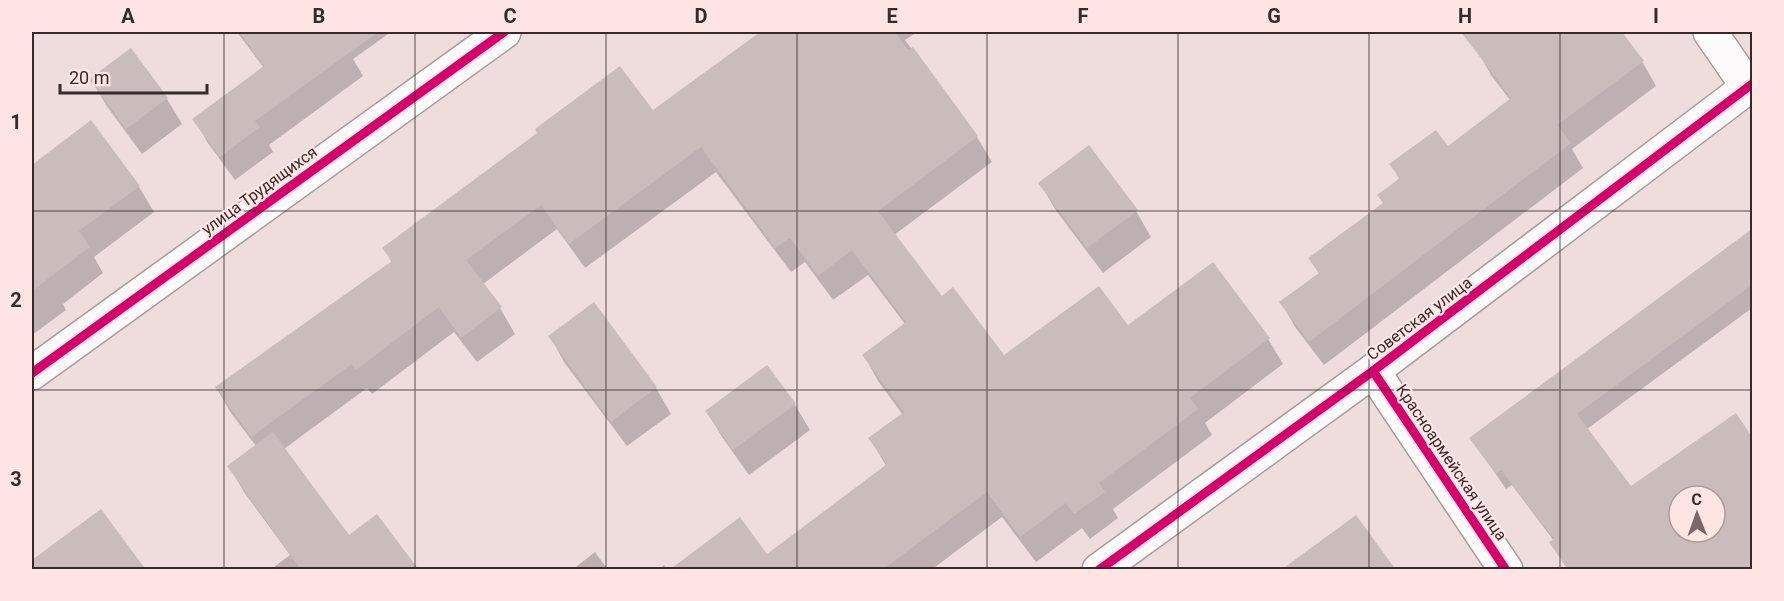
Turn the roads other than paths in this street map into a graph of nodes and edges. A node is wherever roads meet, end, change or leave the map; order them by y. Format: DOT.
graph roads {
  1 [pos="504,32"];
  2 [pos="1710,32"];
  3 [pos="1750,85"];
  4 [pos="1373,372"];
  5 [pos="32,373"];
  6 [pos="1099,570"];
  7 [pos="1506,570"];
  1 -- 5 [label="street, улица Трудящихся"];
  2 -- 3 [label="street"];
  3 -- 4 [label="street, Советская улица"];
  4 -- 6 [label="street, Советская улица"];
  4 -- 7 [label="street, Красноармейская улица"];
}
